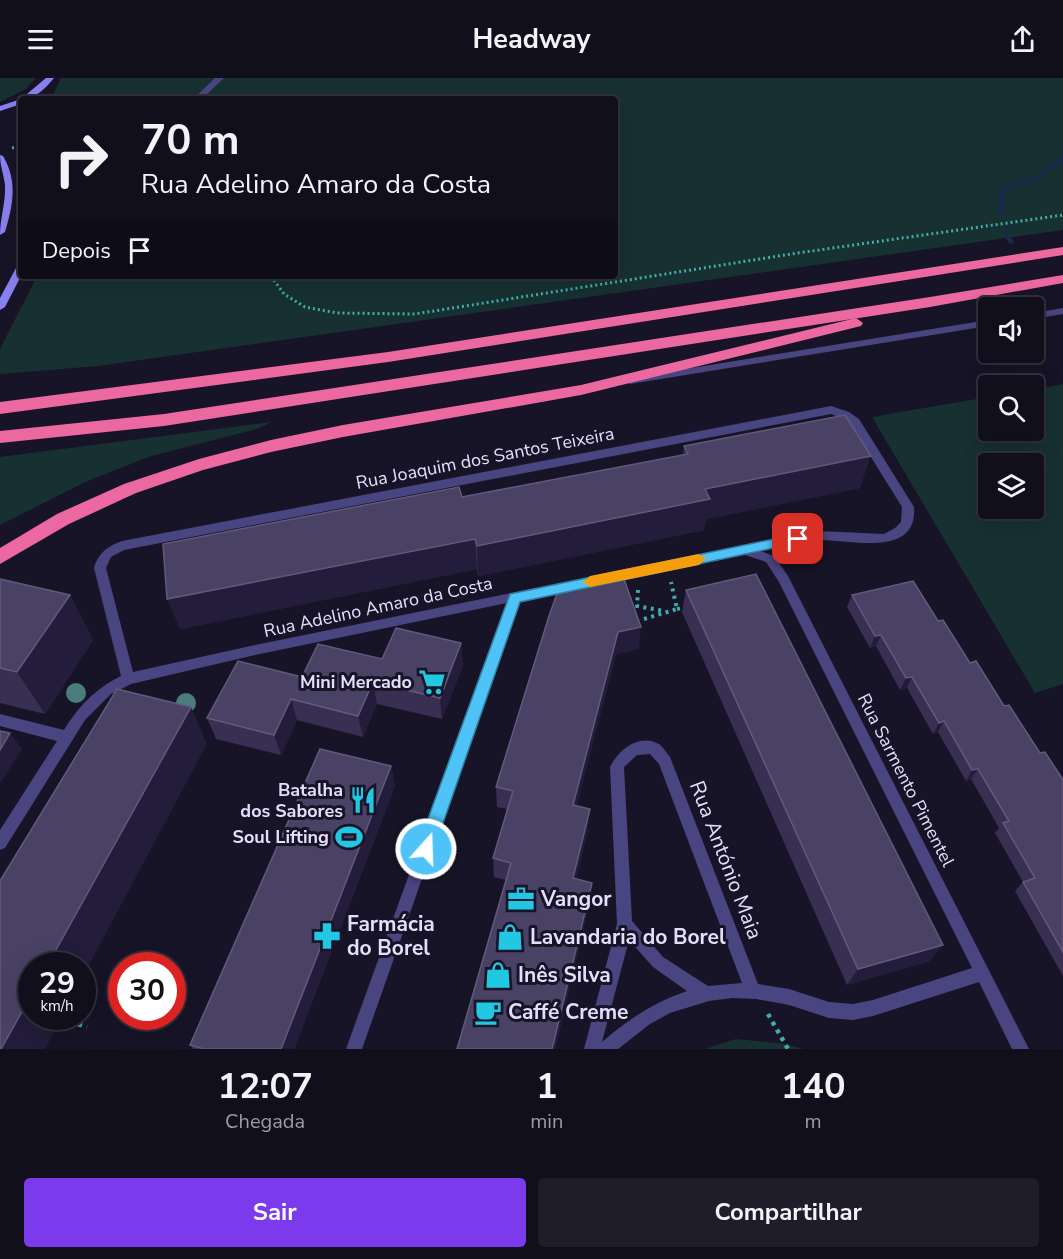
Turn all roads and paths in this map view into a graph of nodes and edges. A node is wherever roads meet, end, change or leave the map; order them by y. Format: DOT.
graph roads {
  1 [pos="50,78"];
  2 [pos="220,78"];
  3 [pos="42,87"];
  4 [pos="29,96"];
  5 [pos="38,96"];
  6 [pos="200,96"];
  7 [pos="18,102"];
  8 [pos="0,109"];
  9 [pos="0,158"];
  10 [pos="1063,215"];
  11 [pos="0,230"];
  12 [pos="1063,251"];
  13 [pos="18,274"];
  14 [pos="273,279"];
  15 [pos="1063,279"];
  16 [pos="930,302"];
  17 [pos="0,307"];
  18 [pos="1063,311"];
  19 [pos="1044,314"];
  20 [pos="978,325"];
  21 [pos="617,383"];
  22 [pos="0,408"];
  23 [pos="0,437"];
  24 [pos="884,539"];
  25 [pos="738,551"];
  26 [pos="2,555"];
  27 [pos="671,583"];
  28 [pos="639,587"];
  29 [pos="514,598"];
  30 [pos="694,606"];
  31 [pos="677,609"];
  32 [pos="668,611"];
  33 [pos="644,619"];
  34 [pos="128,679"];
  35 [pos="0,720"];
  36 [pos="66,736"];
  37 [pos="0,843"];
  38 [pos="625,924"];
  39 [pos="981,973"];
  40 [pos="753,990"];
  41 [pos="705,993"];
  42 [pos="354,1049"];
  43 [pos="592,1049"];
  44 [pos="606,1049"];
  45 [pos="788,1049"];
  46 [pos="1021,1049"];
  1 -- 3 [label="street"];
  2 -- 6 [label="street"];
  3 -- 4 [label="street"];
  3 -- 5 [label="street"];
  7 -- 8 [label="street"];
  9 -- 11 [label="street"];
  10 -- 14 [label="path"];
  12 -- 22 [label="highway"];
  13 -- 17 [label="street"];
  15 -- 16 [label="highway"];
  16 -- 21 [label="highway"];
  16 -- 23 [label="highway"];
  18 -- 19 [label="lane"];
  20 -- 21 [label="lane"];
  21 -- 26 [label="highway"];
  24 -- 25 [label="street, Rua Adelino Amaro da Costa"];
  24 -- 34 [label="street, Rua Joaquim dos Santos Teixeira"];
  25 -- 29 [label="street, Rua Adelino Amaro da Costa"];
  25 -- 39 [label="street, Rua Sarmento Pimentel"];
  27 -- 31 [label="path"];
  28 -- 32 [label="path"];
  29 -- 34 [label="street, Rua Adelino Amaro da Costa"];
  29 -- 42 [label="street"];
  30 -- 31 [label="path"];
  31 -- 32 [label="path"];
  32 -- 33 [label="path"];
  34 -- 36 [label="street, Rua Adelino Amaro da Costa"];
  35 -- 36 [label="street"];
  36 -- 37 [label="street, Rua Adelino Amaro da Costa"];
  38 -- 40 [label="street, Rua António Maia"];
  38 -- 41 [label="street"];
  38 -- 43 [label="street"];
  39 -- 40 [label="street"];
  39 -- 46 [label="street, Rua Sarmento Pimentel"];
  40 -- 41 [label="street"];
  40 -- 45 [label="path"];
  41 -- 44 [label="street"];
}
